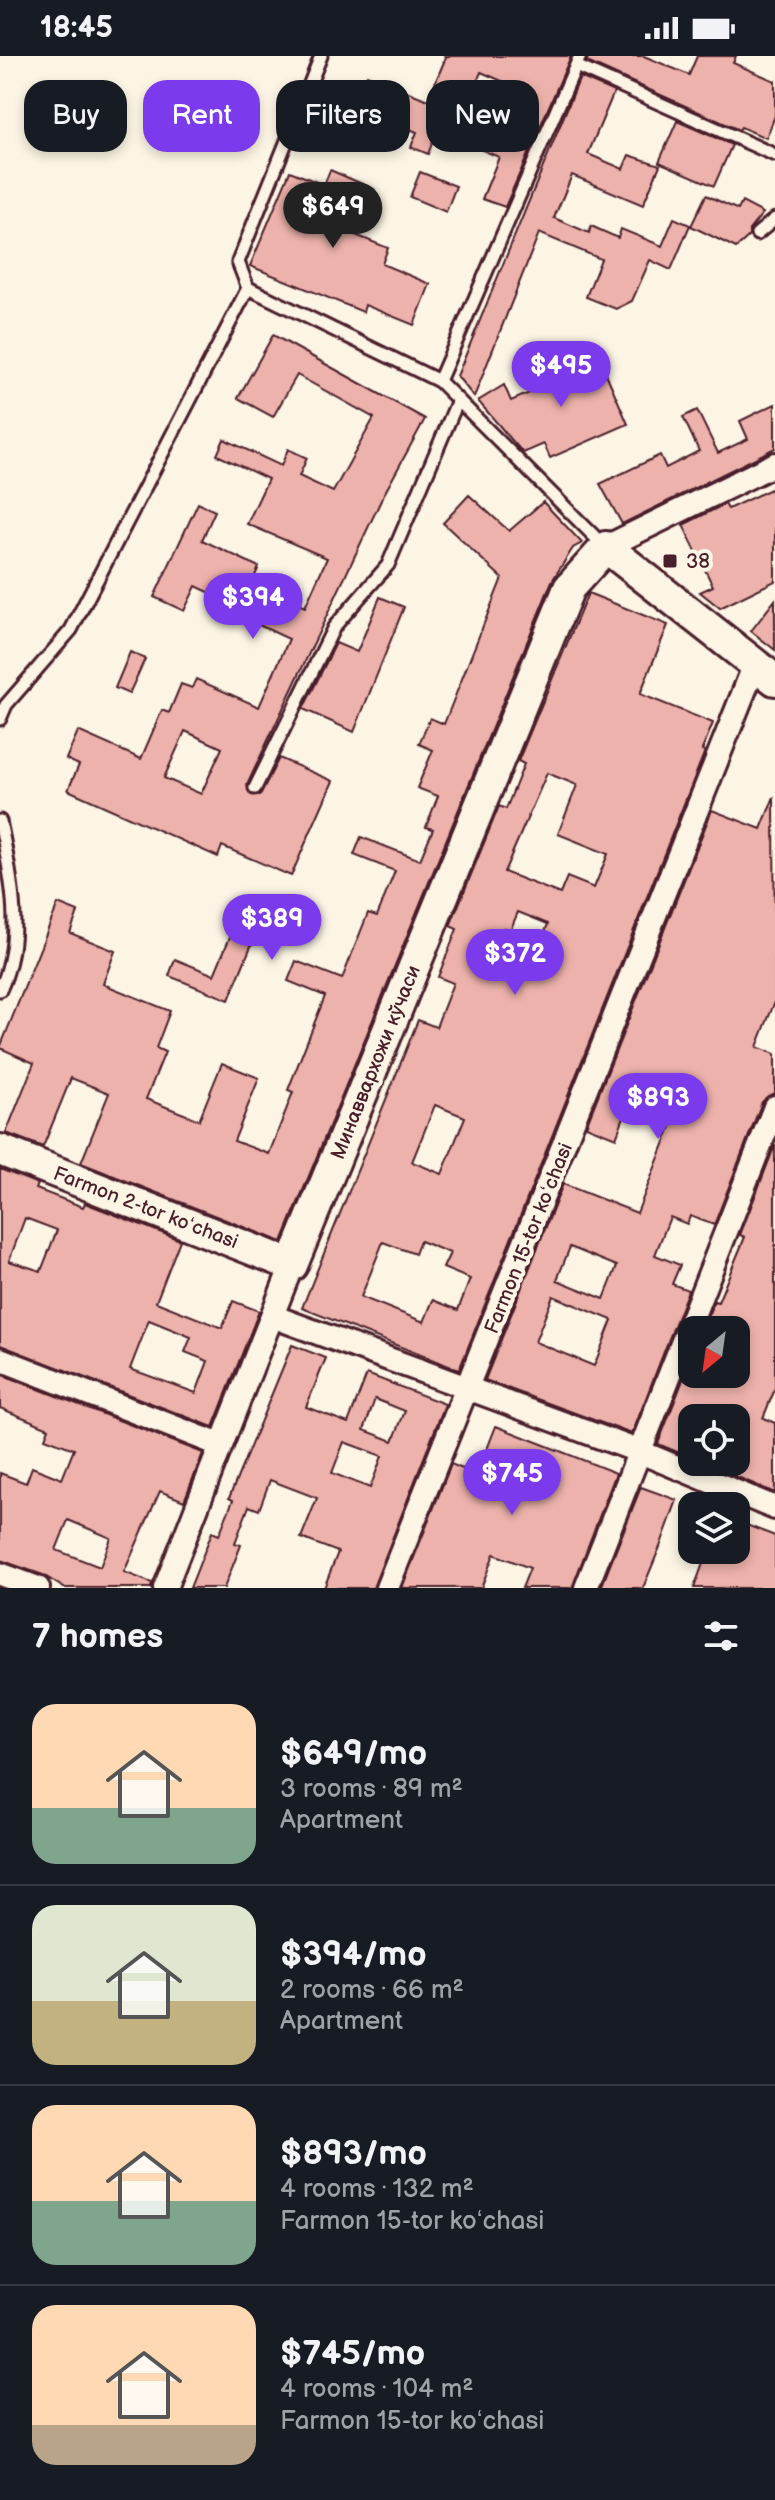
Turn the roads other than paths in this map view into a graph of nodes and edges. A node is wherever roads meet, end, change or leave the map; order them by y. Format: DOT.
graph roads {
  1 [pos="321,56"];
  2 [pos="578,61"];
  3 [pos="775,155"];
  4 [pos="775,219"];
  5 [pos="757,234"];
  6 [pos="248,288"];
  7 [pos="439,381"];
  8 [pos="458,400"];
  9 [pos="775,464"];
  10 [pos="606,547"];
  11 [pos="765,672"];
  12 [pos="0,719"];
  13 [pos="255,788"];
  14 [pos="0,821"];
  15 [pos="0,990"];
  16 [pos="775,1107"];
  17 [pos="0,1150"];
  18 [pos="292,1265"];
  19 [pos="272,1316"];
  20 [pos="0,1359"];
  21 [pos="470,1387"];
  22 [pos="220,1445"];
  23 [pos="638,1451"];
  24 [pos="775,1508"];
  25 [pos="0,1574"];
  26 [pos="38,1588"];
  27 [pos="165,1588"];
  28 [pos="387,1588"];
  29 [pos="586,1588"];
  1 -- 6 [label="lane"];
  2 -- 3 [label="lane"];
  2 -- 7 [label="lane"];
  4 -- 5 [label="lane"];
  6 -- 7 [label="lane"];
  6 -- 12 [label="lane"];
  7 -- 8 [label="lane"];
  8 -- 10 [label="lane"];
  8 -- 13 [label="lane"];
  9 -- 10 [label="street"];
  10 -- 11 [label="street"];
  10 -- 18 [label="street, Минаввархожи кўчаси"];
  11 -- 21 [label="street, Farmon 15-tor koʻchasi"];
  14 -- 15 [label="lane"];
  16 -- 23 [label="street"];
  17 -- 18 [label="street, Farmon 2-tor koʻchasi"];
  18 -- 19 [label="street, Минаввархожи кўчаси"];
  19 -- 21 [label="street"];
  19 -- 22 [label="street, Минаввархожи кўчаси"];
  20 -- 22 [label="street"];
  21 -- 23 [label="street"];
  21 -- 28 [label="street, Farmon 15-tor koʻchasi"];
  22 -- 27 [label="street, Минаввархожи кўчаси"];
  23 -- 24 [label="street"];
  23 -- 29 [label="street"];
  25 -- 26 [label="street"];
}
